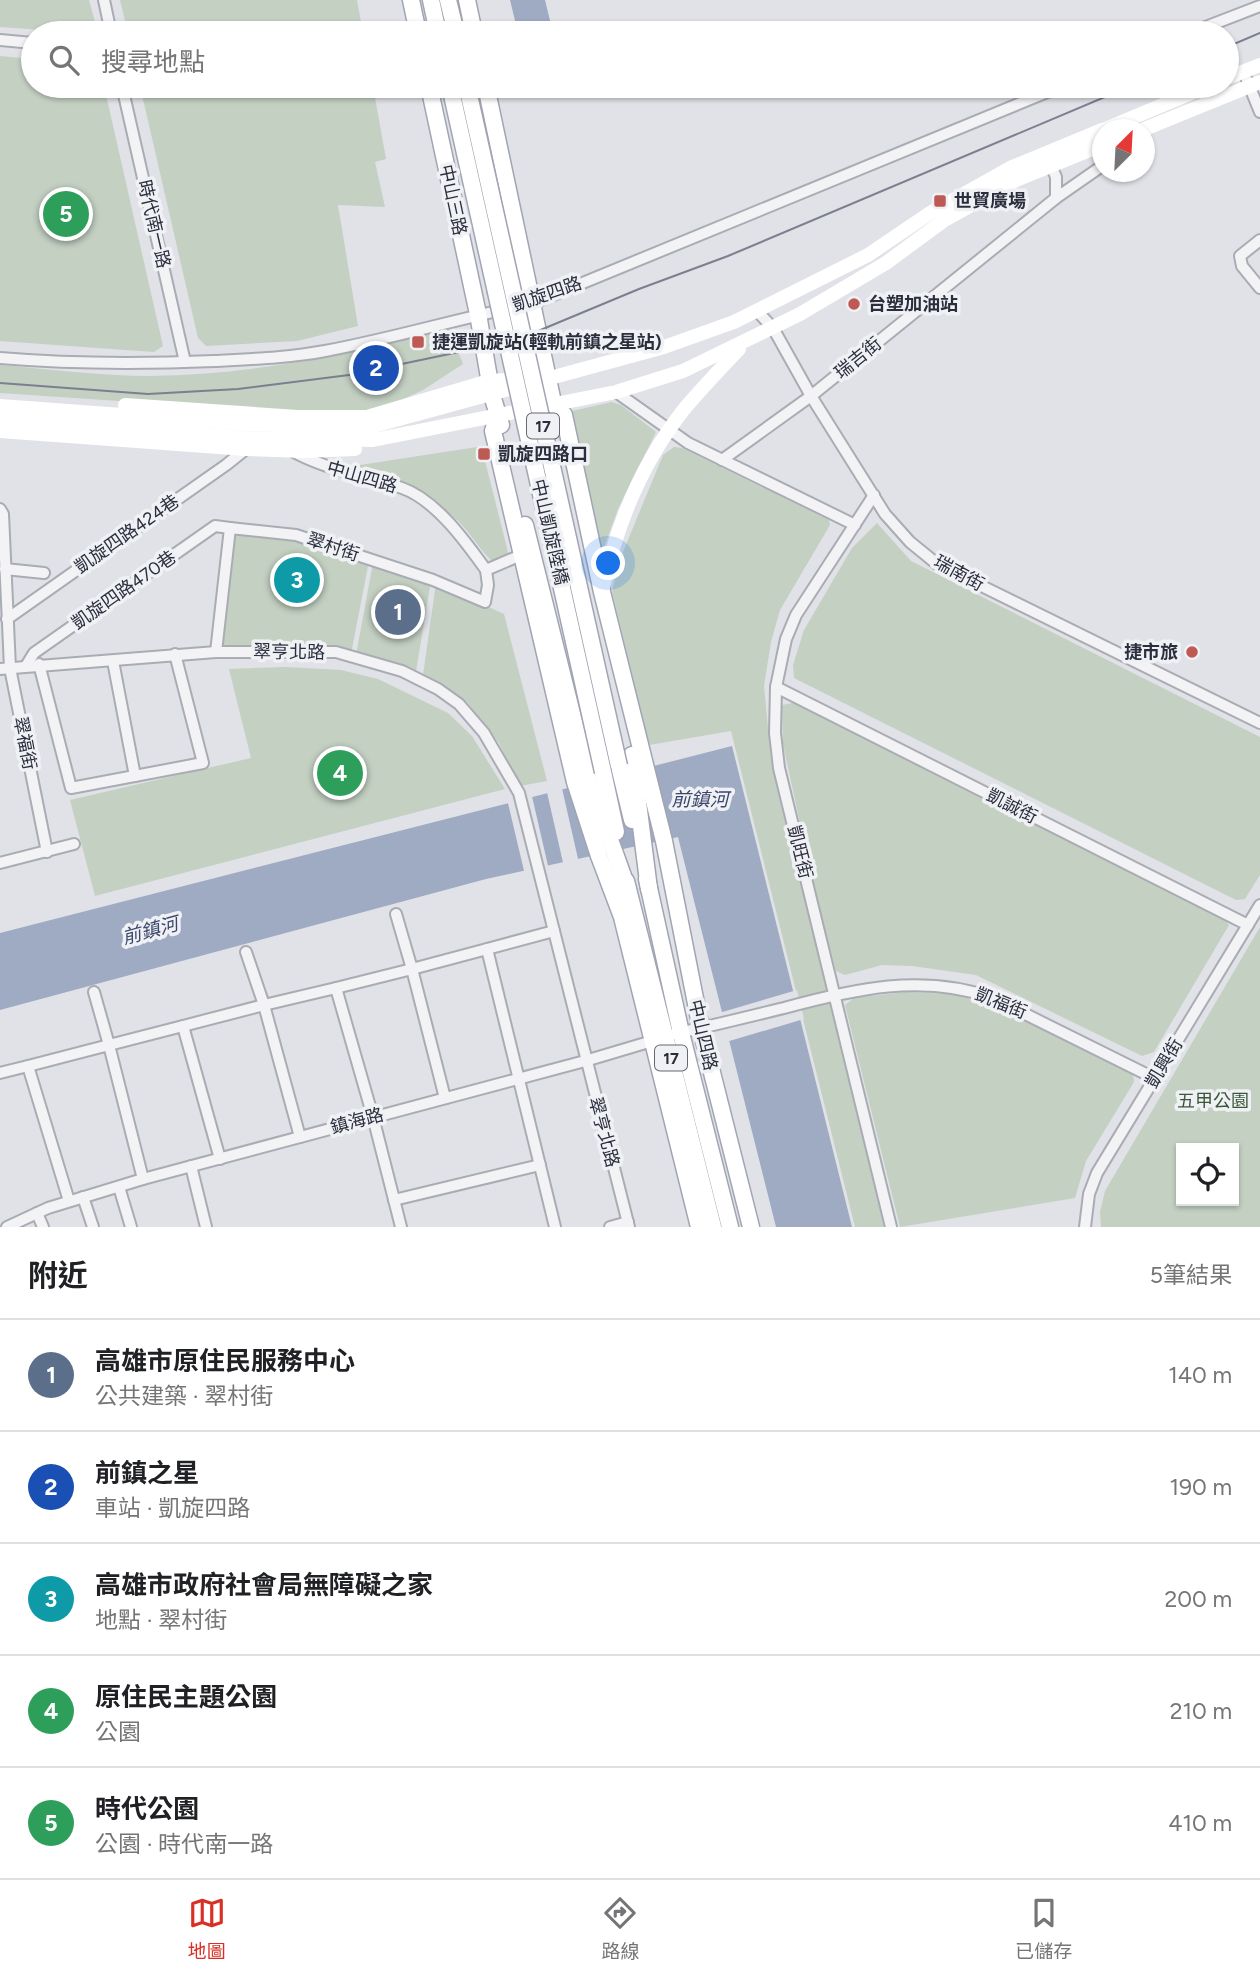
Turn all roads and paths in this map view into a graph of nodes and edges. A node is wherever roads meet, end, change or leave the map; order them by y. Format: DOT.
graph roads {
  1 [pos="103,0"];
  2 [pos="411,0"];
  3 [pos="431,0"];
  4 [pos="467,0"];
  5 [pos="1260,6"];
  6 [pos="108,21"];
  7 [pos="415,21"];
  8 [pos="436,21"];
  9 [pos="471,21"];
  10 [pos="1221,21"];
  11 [pos="0,40"];
  12 [pos="21,42"];
  13 [pos="1260,65"];
  14 [pos="1244,71"];
  15 [pos="1239,73"];
  16 [pos="1254,84"];
  17 [pos="125,98"];
  18 [pos="432,98"];
  19 [pos="452,98"];
  20 [pos="470,98"];
  21 [pos="488,98"];
  22 [pos="1033,98"];
  23 [pos="1179,98"];
  24 [pos="1219,98"];
  25 [pos="1260,112"];
  26 [pos="1129,119"];
  27 [pos="1155,124"];
  28 [pos="1092,136"];
  29 [pos="1092,148"];
  30 [pos="1049,160"];
  31 [pos="1092,173"];
  32 [pos="1056,198"];
  33 [pos="1260,240"];
  34 [pos="1260,288"];
  35 [pos="534,303"];
  36 [pos="757,311"];
  37 [pos="478,314"];
  38 [pos="773,328"];
  39 [pos="744,342"];
  40 [pos="0,358"];
  41 [pos="185,362"];
  42 [pos="548,377"];
  43 [pos="490,388"];
  44 [pos="616,392"];
  45 [pos="811,396"];
  46 [pos="0,397"];
  47 [pos="553,404"];
  48 [pos="0,406"];
  49 [pos="491,416"];
  50 [pos="0,419"];
  51 [pos="0,431"];
  52 [pos="669,432"];
  53 [pos="246,449"];
  54 [pos="292,451"];
  55 [pos="722,460"];
  56 [pos="874,495"];
  57 [pos="0,509"];
  58 [pos="855,525"];
  59 [pos="230,528"];
  60 [pos="521,555"];
  61 [pos="5,569"];
  62 [pos="486,570"];
  63 [pos="44,573"];
  64 [pos="602,592"];
  65 [pos="7,618"];
  66 [pos="600,618"];
  67 [pos="216,652"];
  68 [pos="175,654"];
  69 [pos="113,661"];
  70 [pos="39,664"];
  71 [pos="26,666"];
  72 [pos="5,668"];
  73 [pos="776,687"];
  74 [pos="1260,723"];
  75 [pos="632,765"];
  76 [pos="135,776"];
  77 [pos="589,777"];
  78 [pos="74,844"];
  79 [pos="47,852"];
  80 [pos="611,853"];
  81 [pos="0,861"];
  82 [pos="1260,905"];
  83 [pos="396,914"];
  84 [pos="1248,925"];
  85 [pos="554,931"];
  86 [pos="487,949"];
  87 [pos="246,952"];
  88 [pos="412,969"];
  89 [pos="336,988"];
  90 [pos="94,992"];
  91 [pos="835,995"];
  92 [pos="264,1005"];
  93 [pos="183,1026"];
  94 [pos="706,1027"];
  95 [pos="667,1037"];
  96 [pos="109,1045"];
  97 [pos="585,1061"];
  98 [pos="28,1066"];
  99 [pos="0,1073"];
  100 [pos="520,1078"];
  101 [pos="1154,1078"];
  102 [pos="445,1098"];
  103 [pos="373,1117"];
  104 [pos="300,1137"];
  105 [pos="220,1159"];
  106 [pos="540,1165"];
  107 [pos="191,1166"];
  108 [pos="143,1179"];
  109 [pos="119,1186"];
  110 [pos="83,1198"];
  111 [pos="394,1200"];
  112 [pos="69,1201"];
  113 [pos="37,1213"];
  114 [pos="628,1224"];
  115 [pos="6,1227"];
  116 [pos="43,1227"];
  117 [pos="93,1227"];
  118 [pos="131,1227"];
  119 [pos="206,1227"];
  120 [pos="401,1227"];
  121 [pos="555,1227"];
  122 [pos="610,1227"];
  123 [pos="699,1227"];
  124 [pos="713,1227"];
  125 [pos="730,1227"];
  126 [pos="751,1227"];
  127 [pos="891,1227"];
  128 [pos="1085,1227"];
  1 -- 6 [label="street"];
  2 -- 7 [label="main road"];
  3 -- 8 [label="main road"];
  4 -- 9 [label="main road"];
  5 -- 10 [label="street"];
  11 -- 12 [label="street"];
  13 -- 14 [label="street"];
  14 -- 15 [label="street"];
  14 -- 16 [label="street"];
  16 -- 25 [label="street"];
  17 -- 41 [label="street, 時代南一路"];
  18 -- 37 [label="main road, 中山三路 / 17"];
  19 -- 77 [label="main road, 中山凱旋陸橋 / 17, bridge"];
  20 -- 75 [label="main road, 中山凱旋陸橋 / 17, bridge"];
  21 -- 35 [label="main road, 17"];
  22 -- 35 [label="street, 凱旋四路"];
  23 -- 26 [label="street"];
  24 -- 27 [label="street"];
  28 -- 30 [label="street"];
  29 -- 30 [label="street"];
  30 -- 32 [label="street"];
  30 -- 36 [label="street"];
  30 -- 38 [label="street"];
  31 -- 32 [label="street, 瑞吉街"];
  32 -- 45 [label="street, 瑞吉街"];
  33 -- 34 [label="street"];
  35 -- 37 [label="street, 凱旋四路"];
  35 -- 42 [label="main road, 17"];
  36 -- 38 [label="street, 瑞南街"];
  36 -- 42 [label="street"];
  37 -- 41 [label="street, 凱旋四路"];
  37 -- 43 [label="main road, 17"];
  38 -- 39 [label="street"];
  38 -- 45 [label="street, 瑞南街"];
  39 -- 44 [label="street"];
  39 -- 52 [label="street"];
  40 -- 41 [label="street, 凱旋四路"];
  42 -- 43 [label="street"];
  42 -- 47 [label="main road, 17"];
  43 -- 46 [label="street"];
  43 -- 48 [label="street"];
  43 -- 49 [label="main road, 17"];
  44 -- 47 [label="street"];
  44 -- 52 [label="street"];
  45 -- 55 [label="street, 瑞吉街"];
  45 -- 56 [label="street, 瑞南街"];
  47 -- 49 [label="street"];
  47 -- 64 [label="main road, 17"];
  47 -- 66 [label="main road, 17"];
  49 -- 50 [label="street"];
  49 -- 54 [label="street"];
  49 -- 60 [label="main road, 17"];
  49 -- 77 [label="main road, 17"];
  51 -- 53 [label="street"];
  52 -- 55 [label="street"];
  52 -- 64 [label="street"];
  53 -- 54 [label="street"];
  53 -- 65 [label="street, 凱旋四路424巷"];
  54 -- 62 [label="street, 中山四路"];
  55 -- 58 [label="street"];
  56 -- 58 [label="street, 凱旺街"];
  56 -- 74 [label="street, 瑞南街"];
  57 -- 61 [label="street, 翠福街"];
  58 -- 73 [label="street, 凱旺街"];
  59 -- 62 [label="street, 翠村街"];
  59 -- 67 [label="street"];
  59 -- 71 [label="street, 凱旋四路470巷"];
  60 -- 62 [label="street"];
  60 -- 77 [label="main road, 17"];
  61 -- 63 [label="street"];
  61 -- 65 [label="street, 翠福街"];
  64 -- 66 [label="street"];
  64 -- 75 [label="main road, 17"];
  65 -- 72 [label="street, 翠福街"];
  66 -- 75 [label="main road, 17"];
  67 -- 68 [label="street, 翠亨北路"];
  67 -- 85 [label="street, 翠亨北路"];
  68 -- 69 [label="street, 翠亨北路"];
  68 -- 76 [label="street"];
  69 -- 70 [label="street, 翠亨北路"];
  69 -- 76 [label="street"];
  70 -- 71 [label="street, 翠亨北路"];
  70 -- 76 [label="street"];
  71 -- 72 [label="street, 翠亨北路"];
  72 -- 79 [label="street, 翠福街"];
  73 -- 84 [label="street, 凱誠街"];
  73 -- 91 [label="street, 凱旺街"];
  75 -- 94 [label="main road, 中山四路 / 17"];
  75 -- 95 [label="main road, 中山四路 / 17"];
  77 -- 80 [label="main road, 17"];
  77 -- 80 [label="main road, 17"];
  78 -- 79 [label="street"];
  79 -- 81 [label="street"];
  80 -- 95 [label="main road, 中山四路 / 17"];
  80 -- 95 [label="main road, 中山四路 / 17"];
  82 -- 84 [label="street, 凱興街"];
  83 -- 88 [label="street"];
  84 -- 101 [label="street, 凱興街"];
  85 -- 86 [label="street"];
  85 -- 97 [label="street, 翠亨北路"];
  86 -- 88 [label="street"];
  86 -- 100 [label="street"];
  87 -- 92 [label="street"];
  88 -- 89 [label="street"];
  88 -- 102 [label="street"];
  89 -- 92 [label="street"];
  89 -- 103 [label="street"];
  90 -- 96 [label="street"];
  91 -- 94 [label="street, 凱福街"];
  91 -- 101 [label="street, 凱福街"];
  91 -- 127 [label="street, 凱旺街"];
  92 -- 93 [label="street"];
  92 -- 104 [label="street"];
  93 -- 96 [label="street"];
  93 -- 105 [label="street"];
  94 -- 95 [label="street, 鎮海路"];
  94 -- 126 [label="main road, 中山四路 / 17"];
  95 -- 97 [label="street, 鎮海路"];
  95 -- 123 [label="main road, 中山四路 / 17"];
  95 -- 124 [label="main road, 中山四路 / 17"];
  95 -- 125 [label="main road, 中山四路 / 17"];
  96 -- 98 [label="street"];
  96 -- 108 [label="street"];
  97 -- 100 [label="street, 鎮海路"];
  97 -- 114 [label="street, 翠亨北路"];
  98 -- 99 [label="street"];
  98 -- 112 [label="street"];
  100 -- 102 [label="street, 鎮海路"];
  100 -- 106 [label="street"];
  101 -- 128 [label="street, 凱興街"];
  102 -- 103 [label="street, 鎮海路"];
  103 -- 104 [label="street, 鎮海路"];
  103 -- 111 [label="street"];
  104 -- 105 [label="street, 鎮海路"];
  105 -- 107 [label="street, 鎮海路"];
  106 -- 111 [label="street"];
  106 -- 121 [label="street"];
  107 -- 108 [label="street, 鎮海路"];
  107 -- 119 [label="street"];
  108 -- 109 [label="street, 鎮海路"];
  109 -- 110 [label="street, 鎮海路"];
  109 -- 118 [label="street"];
  110 -- 112 [label="street, 鎮海路"];
  110 -- 117 [label="street"];
  111 -- 120 [label="street"];
  112 -- 113 [label="street, 鎮海路"];
  113 -- 115 [label="street, 鎮海路"];
  113 -- 116 [label="street"];
  114 -- 122 [label="street"];
}
